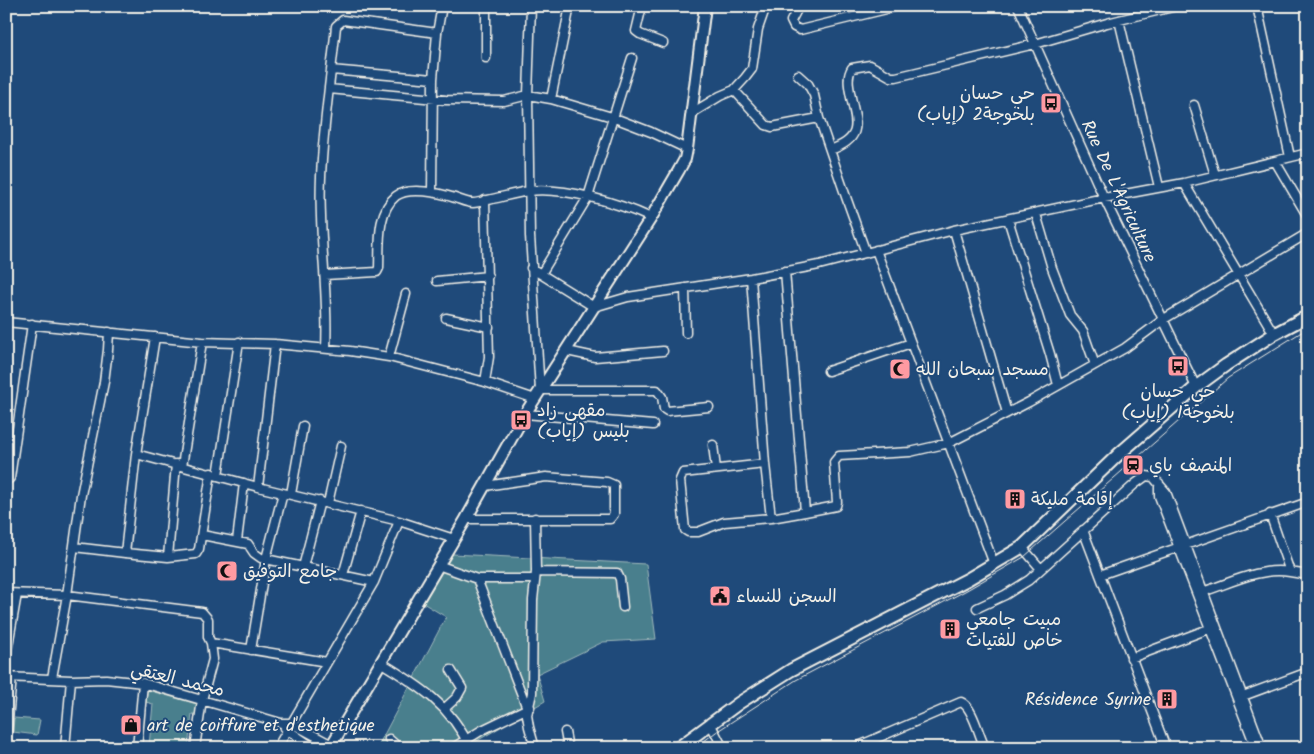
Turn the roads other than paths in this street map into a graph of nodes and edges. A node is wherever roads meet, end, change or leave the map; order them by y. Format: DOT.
graph roads {
  1 [pos="442,6"];
  2 [pos="486,6"];
  3 [pos="531,6"];
  4 [pos="570,6"];
  5 [pos="642,6"];
  6 [pos="705,6"];
  7 [pos="766,6"];
  8 [pos="799,6"];
  9 [pos="899,6"];
  10 [pos="1018,6"];
  11 [pos="1177,6"];
  12 [pos="1257,6"];
  13 [pos="1119,20"];
  14 [pos="438,33"];
  15 [pos="664,43"];
  16 [pos="1035,44"];
  17 [pos="486,58"];
  18 [pos="632,58"];
  19 [pos="331,70"];
  20 [pos="798,75"];
  21 [pos="433,79"];
  22 [pos="330,89"];
  23 [pos="734,90"];
  24 [pos="528,95"];
  25 [pos="551,99"];
  26 [pos="433,100"];
  27 [pos="1194,105"];
  28 [pos="692,113"];
  29 [pos="612,117"];
  30 [pos="819,118"];
  31 [pos="687,149"];
  32 [pos="830,150"];
  33 [pos="1308,153"];
  34 [pos="1290,157"];
  35 [pos="1276,161"];
  36 [pos="1216,176"];
  37 [pos="1184,183"];
  38 [pos="1160,187"];
  39 [pos="530,191"];
  40 [pos="432,192"];
  41 [pos="588,197"];
  42 [pos="1104,198"];
  43 [pos="486,200"];
  44 [pos="1036,214"];
  45 [pos="1308,217"];
  46 [pos="651,218"];
  47 [pos="1008,219"];
  48 [pos="954,230"];
  49 [pos="1308,233"];
  50 [pos="876,250"];
  51 [pos="866,253"];
  52 [pos="531,268"];
  53 [pos="785,271"];
  54 [pos="541,274"];
  55 [pos="1238,275"];
  56 [pos="325,276"];
  57 [pos="488,276"];
  58 [pos="751,278"];
  59 [pos="438,281"];
  60 [pos="684,288"];
  61 [pos="406,294"];
  62 [pos="594,307"];
  63 [pos="1308,316"];
  64 [pos="446,318"];
  65 [pos="1164,320"];
  66 [pos="6,322"];
  67 [pos="32,324"];
  68 [pos="489,327"];
  69 [pos="109,332"];
  70 [pos="686,333"];
  71 [pos="1274,334"];
  72 [pos="155,337"];
  73 [pos="202,342"];
  74 [pos="239,342"];
  75 [pos="911,343"];
  76 [pos="276,344"];
  77 [pos="326,348"];
  78 [pos="567,351"];
  79 [pos="662,351"];
  80 [pos="389,358"];
  81 [pos="1095,366"];
  82 [pos="828,371"];
  83 [pos="485,382"];
  84 [pos="1058,385"];
  85 [pos="1196,387"];
  86 [pos="537,395"];
  87 [pos="709,407"];
  88 [pos="1008,413"];
  89 [pos="525,414"];
  90 [pos="653,425"];
  91 [pos="303,426"];
  92 [pos="949,443"];
  93 [pos="341,446"];
  94 [pos="713,446"];
  95 [pos="136,454"];
  96 [pos="765,464"];
  97 [pos="179,465"];
  98 [pos="716,469"];
  99 [pos="215,474"];
  100 [pos="6,481"];
  101 [pos="244,483"];
  102 [pos="485,486"];
  103 [pos="258,487"];
  104 [pos="287,494"];
  105 [pos="324,502"];
  106 [pos="1308,502"];
  107 [pos="361,512"];
  108 [pos="805,512"];
  109 [pos="1270,514"];
  110 [pos="535,518"];
  111 [pos="771,518"];
  112 [pos="466,519"];
  113 [pos="399,521"];
  114 [pos="1083,530"];
  115 [pos="202,535"];
  116 [pos="454,540"];
  117 [pos="238,541"];
  118 [pos="1022,546"];
  119 [pos="1182,546"];
  120 [pos="74,547"];
  121 [pos="125,553"];
  122 [pos="168,556"];
  123 [pos="266,559"];
  124 [pos="994,564"];
  125 [pos="438,565"];
  126 [pos="303,567"];
  127 [pos="1041,569"];
  128 [pos="1290,572"];
  129 [pos="343,575"];
  130 [pos="1100,575"];
  131 [pos="1308,575"];
  132 [pos="535,576"];
  133 [pos="477,579"];
  134 [pos="374,582"];
  135 [pos="6,593"];
  136 [pos="1200,593"];
  137 [pos="17,594"];
  138 [pos="67,595"];
  139 [pos="622,607"];
  140 [pos="977,608"];
  141 [pos="1213,627"];
  142 [pos="211,643"];
  143 [pos="251,650"];
  144 [pos="6,658"];
  145 [pos="1131,658"];
  146 [pos="327,662"];
  147 [pos="380,662"];
  148 [pos="451,670"];
  149 [pos="1308,672"];
  150 [pos="9,677"];
  151 [pos="52,678"];
  152 [pos="71,680"];
  153 [pos="143,683"];
  154 [pos="1243,696"];
  155 [pos="202,700"];
  156 [pos="529,707"];
  157 [pos="444,708"];
  158 [pos="710,723"];
  159 [pos="289,727"];
  160 [pos="565,732"];
  161 [pos="389,739"];
  162 [pos="466,739"];
  163 [pos="6,740"];
  164 [pos="331,746"];
  165 [pos="65,748"];
  166 [pos="137,748"];
  167 [pos="195,748"];
  168 [pos="277,748"];
  169 [pos="314,748"];
  170 [pos="399,748"];
  171 [pos="453,748"];
  172 [pos="470,748"];
  173 [pos="535,748"];
  174 [pos="568,748"];
  175 [pos="678,748"];
  176 [pos="723,748"];
  177 [pos="854,748"];
  178 [pos="983,748"];
  179 [pos="1166,748"];
  180 [pos="1256,748"];
  181 [pos="1262,748"];
  1 -- 14 [label="street"];
  2 -- 17 [label="street"];
  3 -- 24 [label="street"];
  4 -- 25 [label="street"];
  5 -- 15 [label="street"];
  6 -- 28 [label="street"];
  7 -- 23 [label="street"];
  8 -- 9 [label="street"];
  10 -- 16 [label="street, Rue De L'Agriculture"];
  11 -- 13 [label="street"];
  12 -- 34 [label="street"];
  13 -- 16 [label="street"];
  13 -- 38 [label="street"];
  14 -- 19 [label="street"];
  14 -- 21 [label="street"];
  16 -- 32 [label="street"];
  16 -- 42 [label="street, Rue De L'Agriculture"];
  18 -- 29 [label="street"];
  19 -- 21 [label="street"];
  19 -- 22 [label="street"];
  20 -- 30 [label="street"];
  21 -- 26 [label="street"];
  22 -- 26 [label="street"];
  22 -- 56 [label="street"];
  23 -- 28 [label="street"];
  23 -- 30 [label="street"];
  24 -- 25 [label="street"];
  24 -- 26 [label="street"];
  24 -- 39 [label="street"];
  25 -- 29 [label="street"];
  26 -- 40 [label="street"];
  27 -- 36 [label="street"];
  28 -- 31 [label="street"];
  29 -- 31 [label="street"];
  29 -- 41 [label="street"];
  30 -- 32 [label="street"];
  31 -- 46 [label="street"];
  32 -- 51 [label="street"];
  33 -- 34 [label="street"];
  34 -- 35 [label="street"];
  35 -- 36 [label="street"];
  35 -- 45 [label="street"];
  36 -- 37 [label="street"];
  37 -- 38 [label="street"];
  37 -- 55 [label="street"];
  38 -- 42 [label="street"];
  39 -- 41 [label="street"];
  39 -- 43 [label="street"];
  39 -- 52 [label="street"];
  40 -- 43 [label="street"];
  40 -- 56 [label="street"];
  41 -- 46 [label="street"];
  41 -- 54 [label="street"];
  42 -- 44 [label="street"];
  42 -- 65 [label="street, Rue De L'Agriculture"];
  43 -- 57 [label="street"];
  44 -- 47 [label="street"];
  44 -- 81 [label="street"];
  46 -- 62 [label="street"];
  47 -- 48 [label="street"];
  47 -- 84 [label="street"];
  48 -- 50 [label="street"];
  48 -- 88 [label="street"];
  49 -- 55 [label="street"];
  50 -- 51 [label="street"];
  50 -- 75 [label="street"];
  51 -- 53 [label="street"];
  52 -- 54 [label="street"];
  52 -- 86 [label="street"];
  53 -- 58 [label="street"];
  53 -- 108 [label="street"];
  54 -- 62 [label="street"];
  55 -- 65 [label="street"];
  55 -- 71 [label="street"];
  56 -- 77 [label="street"];
  57 -- 59 [label="street"];
  57 -- 68 [label="street"];
  58 -- 60 [label="street"];
  58 -- 96 [label="street"];
  60 -- 62 [label="street"];
  60 -- 70 [label="street"];
  61 -- 80 [label="street"];
  62 -- 78 [label="street"];
  63 -- 71 [label="main road"];
  64 -- 68 [label="street"];
  65 -- 81 [label="street"];
  65 -- 85 [label="street, Rue De L'Agriculture"];
  66 -- 67 [label="street"];
  67 -- 69 [label="street"];
  67 -- 100 [label="street"];
  68 -- 83 [label="street"];
  69 -- 72 [label="street"];
  69 -- 120 [label="street"];
  71 -- 85 [label="main road"];
  72 -- 73 [label="street"];
  72 -- 95 [label="street"];
  73 -- 74 [label="street"];
  73 -- 97 [label="street"];
  74 -- 76 [label="street"];
  74 -- 99 [label="street"];
  75 -- 82 [label="street"];
  75 -- 92 [label="street"];
  76 -- 77 [label="street"];
  76 -- 103 [label="street"];
  77 -- 80 [label="street"];
  78 -- 79 [label="street"];
  78 -- 86 [label="street"];
  80 -- 83 [label="street"];
  81 -- 84 [label="street"];
  83 -- 86 [label="street"];
  84 -- 88 [label="street"];
  85 -- 118 [label="main road"];
  86 -- 87 [label="street"];
  86 -- 89 [label="street"];
  88 -- 92 [label="street"];
  89 -- 90 [label="street"];
  89 -- 102 [label="street"];
  91 -- 104 [label="street"];
  92 -- 108 [label="street"];
  92 -- 124 [label="street"];
  93 -- 105 [label="street"];
  94 -- 98 [label="street"];
  95 -- 97 [label="street"];
  95 -- 121 [label="street"];
  96 -- 98 [label="street"];
  96 -- 111 [label="street"];
  97 -- 99 [label="street"];
  97 -- 122 [label="street"];
  98 -- 111 [label="street"];
  99 -- 101 [label="street"];
  99 -- 115 [label="street"];
  101 -- 103 [label="street"];
  101 -- 117 [label="street"];
  102 -- 110 [label="street"];
  102 -- 112 [label="street"];
  103 -- 104 [label="street"];
  104 -- 105 [label="street"];
  104 -- 123 [label="street"];
  105 -- 107 [label="street"];
  105 -- 126 [label="street"];
  106 -- 109 [label="street"];
  107 -- 113 [label="street"];
  107 -- 129 [label="street"];
  108 -- 111 [label="street"];
  109 -- 119 [label="street"];
  109 -- 128 [label="street"];
  110 -- 112 [label="street"];
  110 -- 132 [label="street"];
  112 -- 116 [label="street"];
  113 -- 116 [label="street"];
  113 -- 134 [label="street"];
  114 -- 119 [label="street"];
  114 -- 127 [label="street"];
  114 -- 130 [label="street"];
  115 -- 117 [label="street"];
  115 -- 122 [label="street"];
  116 -- 125 [label="street"];
  117 -- 123 [label="street"];
  118 -- 124 [label="main road"];
  118 -- 127 [label="street"];
  119 -- 130 [label="street"];
  119 -- 136 [label="street"];
  120 -- 121 [label="street"];
  120 -- 138 [label="street"];
  121 -- 122 [label="street"];
  123 -- 126 [label="street"];
  123 -- 143 [label="street"];
  124 -- 158 [label="main road"];
  125 -- 133 [label="street"];
  125 -- 147 [label="street"];
  126 -- 129 [label="street"];
  127 -- 140 [label="street"];
  128 -- 131 [label="street"];
  128 -- 136 [label="street"];
  129 -- 134 [label="street"];
  130 -- 145 [label="street"];
  132 -- 133 [label="street"];
  132 -- 139 [label="street"];
  132 -- 156 [label="street"];
  133 -- 156 [label="street"];
  134 -- 146 [label="street"];
  135 -- 137 [label="street"];
  136 -- 141 [label="street"];
  137 -- 138 [label="street"];
  137 -- 144 [label="street"];
  138 -- 142 [label="street"];
  138 -- 151 [label="street"];
  141 -- 145 [label="street"];
  141 -- 154 [label="street"];
  141 -- 180 [label="street"];
  142 -- 143 [label="street"];
  142 -- 155 [label="street"];
  143 -- 146 [label="street"];
  145 -- 179 [label="street"];
  146 -- 159 [label="street"];
  147 -- 157 [label="street"];
  147 -- 164 [label="street"];
  148 -- 157 [label="street"];
  149 -- 154 [label="street"];
  150 -- 151 [label="street, محمد العتقي"];
  150 -- 163 [label="street"];
  151 -- 152 [label="street, محمد العتقي"];
  152 -- 153 [label="street, محمد العتقي"];
  152 -- 165 [label="street"];
  153 -- 155 [label="street, محمد العتقي"];
  153 -- 166 [label="street"];
  154 -- 181 [label="street"];
  155 -- 159 [label="street, محمد العتقي"];
  155 -- 167 [label="street"];
  156 -- 162 [label="street"];
  156 -- 173 [label="street"];
  157 -- 162 [label="street"];
  158 -- 175 [label="main road"];
  158 -- 176 [label="street"];
  159 -- 164 [label="street, محمد العتقي"];
  159 -- 168 [label="street"];
  159 -- 169 [label="street, محمد العتقي"];
  160 -- 174 [label="street"];
  161 -- 170 [label="street"];
  162 -- 171 [label="street"];
  162 -- 172 [label="street"];
  177 -- 178 [label="street"];
}
